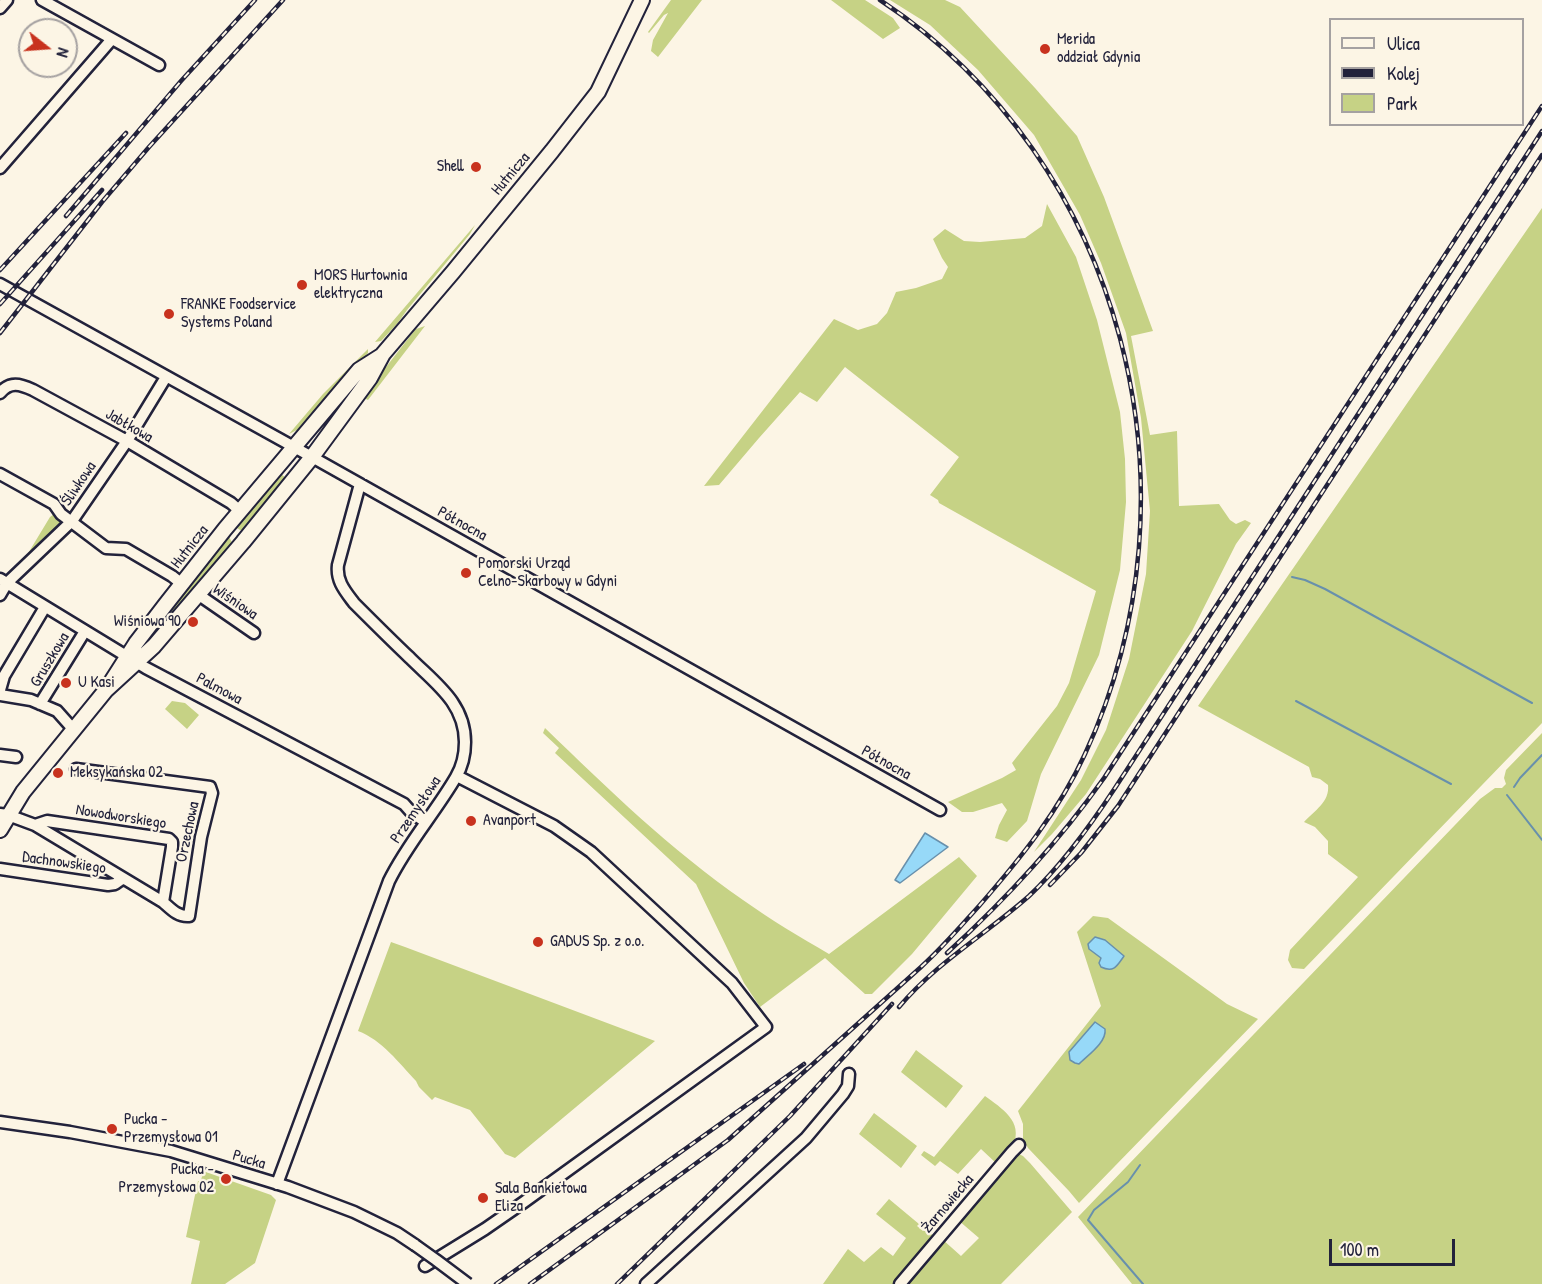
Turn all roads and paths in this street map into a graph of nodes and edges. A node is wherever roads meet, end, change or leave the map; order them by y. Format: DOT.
graph roads {
  1 [pos="7,0"];
  2 [pos="42,0"];
  3 [pos="642,0"];
  4 [pos="0,8"];
  5 [pos="112,39"];
  6 [pos="159,65"];
  7 [pos="0,168"];
  8 [pos="0,284"];
  9 [pos="383,354"];
  10 [pos="166,377"];
  11 [pos="0,393"];
  12 [pos="127,441"];
  13 [pos="293,447"];
  14 [pos="312,457"];
  15 [pos="0,474"];
  16 [pos="360,484"];
  17 [pos="240,511"];
  18 [pos="72,521"];
  19 [pos="225,529"];
  20 [pos="243,542"];
  21 [pos="4,581"];
  22 [pos="182,584"];
  23 [pos="0,595"];
  24 [pos="199,595"];
  25 [pos="45,607"];
  26 [pos="85,631"];
  27 [pos="254,633"];
  28 [pos="133,659"];
  29 [pos="0,690"];
  30 [pos="0,695"];
  31 [pos="40,704"];
  32 [pos="73,729"];
  33 [pos="0,754"];
  34 [pos="16,757"];
  35 [pos="75,769"];
  36 [pos="457,776"];
  37 [pos="940,810"];
  38 [pos="4,814"];
  39 [pos="426,822"];
  40 [pos="35,825"];
  41 [pos="0,830"];
  42 [pos="0,869"];
  43 [pos="122,879"];
  44 [pos="163,902"];
  45 [pos="849,1074"];
  46 [pos="0,1122"];
  47 [pos="1019,1145"];
  48 [pos="277,1184"];
  49 [pos="425,1266"];
  50 [pos="468,1284"];
  51 [pos="646,1284"];
  52 [pos="900,1284"];
  1 -- 4 [label="street"];
  2 -- 5 [label="street"];
  3 -- 9 [label="main road, Hutnicza"];
  5 -- 6 [label="street"];
  5 -- 7 [label="street"];
  8 -- 10 [label="street, Północna"];
  9 -- 13 [label="main road, Hutnicza"];
  9 -- 14 [label="main road, Hutnicza"];
  10 -- 12 [label="street, Śliwkowa"];
  10 -- 13 [label="street, Północna"];
  11 -- 12 [label="street, Jabłkowa"];
  12 -- 17 [label="street, Jabłkowa"];
  12 -- 18 [label="street, Śliwkowa"];
  13 -- 14 [label="street, Północna"];
  13 -- 17 [label="main road, Hutnicza"];
  14 -- 16 [label="street, Północna"];
  14 -- 20 [label="main road, Hutnicza"];
  15 -- 18 [label="street"];
  16 -- 36 [label="street, Przemysłowa"];
  16 -- 37 [label="street, Północna"];
  17 -- 19 [label="main road, Hutnicza"];
  18 -- 21 [label="street, Śliwkowa"];
  18 -- 22 [label="street"];
  19 -- 20 [label="main road"];
  19 -- 22 [label="main road, Hutnicza"];
  20 -- 24 [label="main road, Hutnicza"];
  21 -- 23 [label="street, Śliwkowa"];
  21 -- 25 [label="street, Palmowa"];
  22 -- 28 [label="main road, Hutnicza"];
  24 -- 27 [label="street, Wiśniowa"];
  24 -- 28 [label="main road, Hutnicza"];
  25 -- 26 [label="street, Palmowa"];
  25 -- 29 [label="street"];
  26 -- 28 [label="street, Palmowa"];
  26 -- 31 [label="street, Gruszkowa"];
  28 -- 32 [label="main road, Hutnicza"];
  28 -- 39 [label="street, Palmowa"];
  30 -- 31 [label="street"];
  31 -- 32 [label="street"];
  32 -- 38 [label="main road, Hutnicza"];
  33 -- 34 [label="street"];
  35 -- 44 [label="street, Orzechowa"];
  36 -- 39 [label="street, Przemysłowa"];
  36 -- 49 [label="street"];
  38 -- 40 [label="street, Nowodworskiego"];
  38 -- 41 [label="main road, Hutnicza"];
  39 -- 48 [label="street, Przemysłowa"];
  40 -- 43 [label="street, Nowodworskiego"];
  40 -- 44 [label="street, Nowodworskiego"];
  42 -- 43 [label="street, Dachnowskiego"];
  43 -- 44 [label="street, Nowodworskiego"];
  45 -- 51 [label="street"];
  46 -- 48 [label="street, Pucka"];
  47 -- 52 [label="street, Żarnowiecka"];
  48 -- 50 [label="street, Pucka, bridge"];
}
